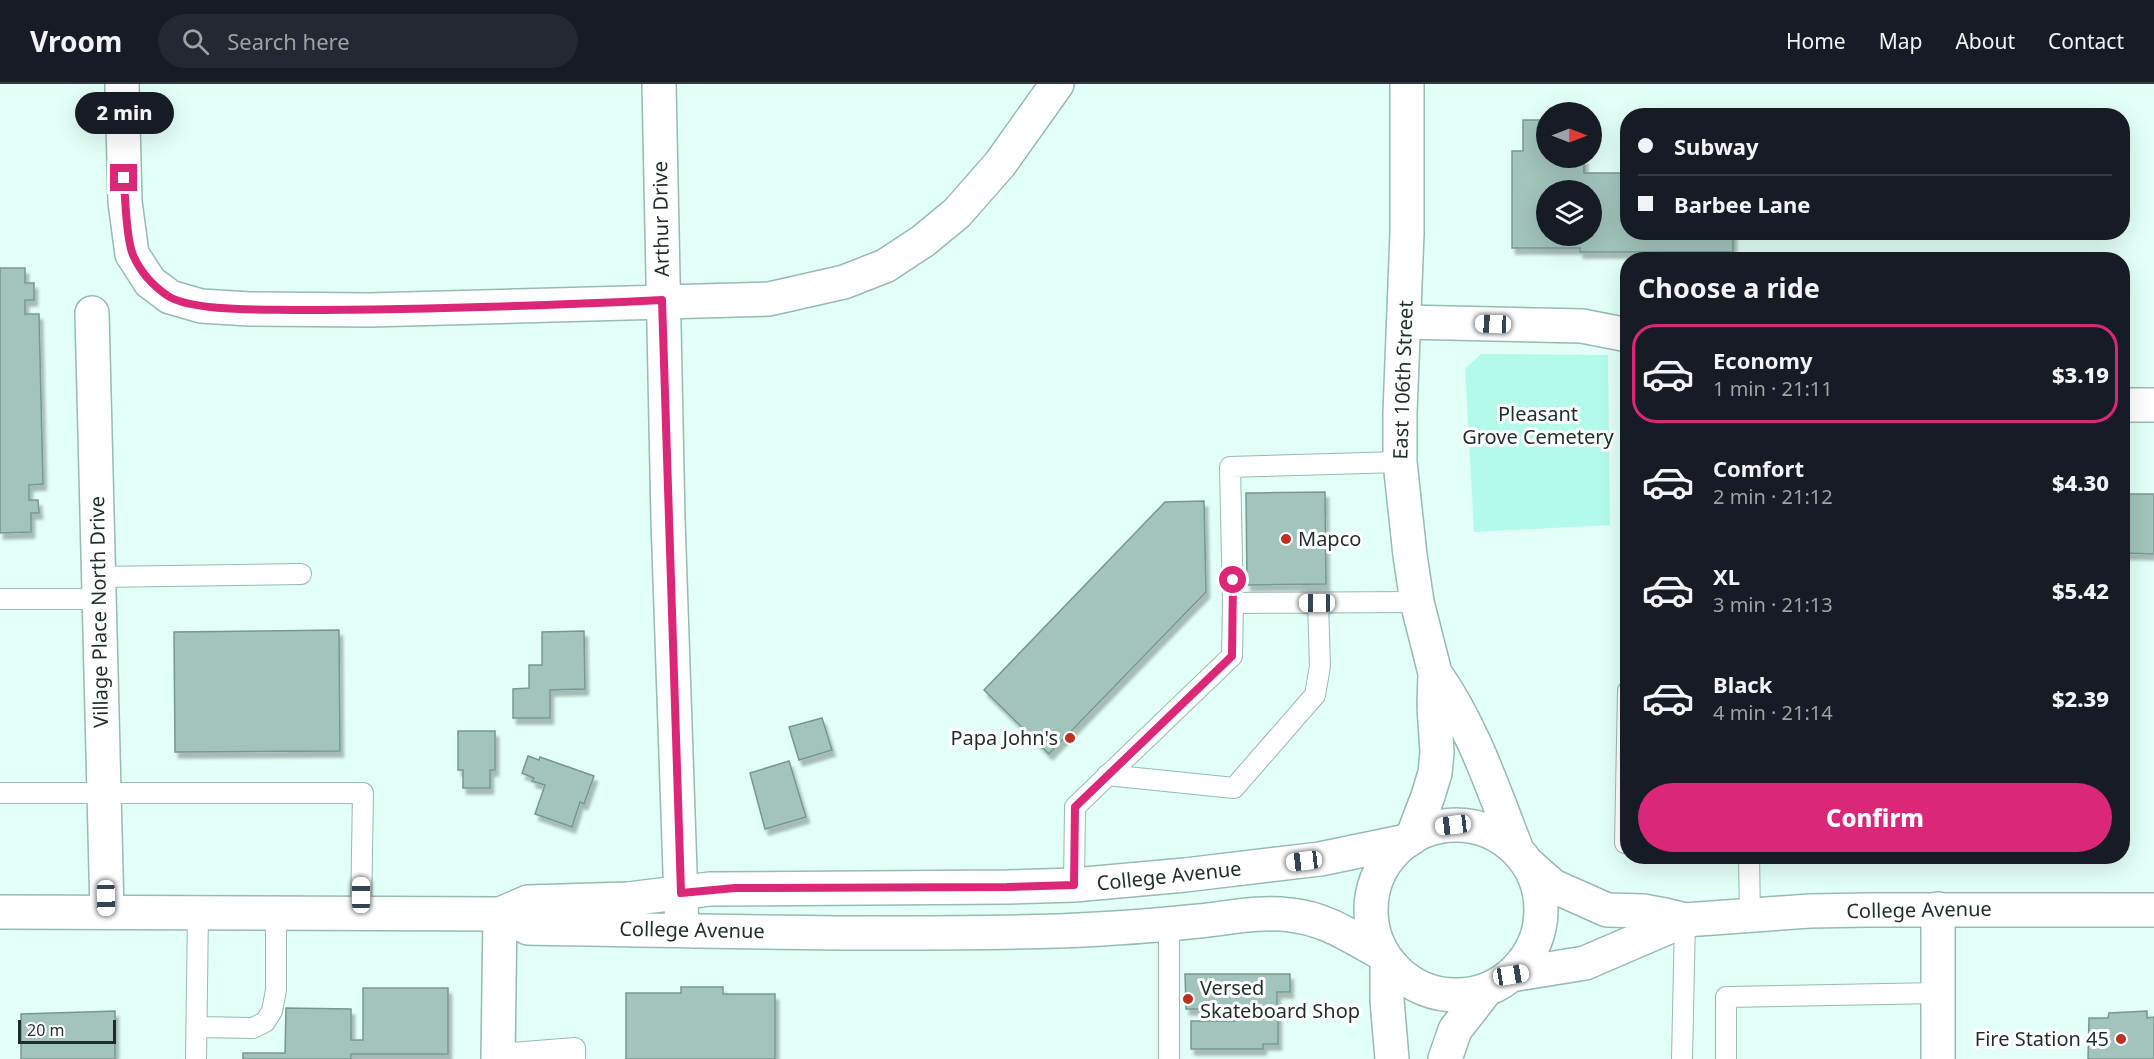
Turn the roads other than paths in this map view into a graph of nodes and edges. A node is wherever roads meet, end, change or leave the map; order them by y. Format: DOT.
graph roads {
  1 [pos="122,84"];
  2 [pos="658,84"];
  3 [pos="1057,84"];
  4 [pos="1407,84"];
  5 [pos="662,300"];
  6 [pos="92,313"];
  7 [pos="1405,322"];
  8 [pos="1620,333"];
  9 [pos="2130,405"];
  10 [pos="2154,405"];
  11 [pos="1400,462"];
  12 [pos="301,574"];
  13 [pos="98,588"];
  14 [pos="0,599"];
  15 [pos="1417,602"];
  16 [pos="1233,603"];
  17 [pos="1317,603"];
  18 [pos="1435,673"];
  19 [pos="1107,775"];
  20 [pos="0,793"];
  21 [pos="104,794"];
  22 [pos="1409,840"];
  23 [pos="1522,857"];
  24 [pos="1749,864"];
  25 [pos="1074,885"];
  26 [pos="681,893"];
  27 [pos="1938,909"];
  28 [pos="2154,910"];
  29 [pos="0,912"];
  30 [pos="107,912"];
  31 [pos="198,912"];
  32 [pos="276,912"];
  33 [pos="361,913"];
  34 [pos="500,914"];
  35 [pos="1750,916"];
  36 [pos="1685,920"];
  37 [pos="1169,924"];
  38 [pos="682,930"];
  39 [pos="1384,957"];
  40 [pos="1498,983"];
  41 [pos="1939,993"];
  42 [pos="197,1027"];
  43 [pos="498,1056"];
  44 [pos="196,1059"];
  45 [pos="575,1059"];
  46 [pos="1169,1059"];
  47 [pos="1392,1059"];
  48 [pos="1445,1059"];
  49 [pos="1682,1059"];
  50 [pos="1726,1059"];
  51 [pos="1938,1059"];
  1 -- 5 [label="street"];
  2 -- 5 [label="street, Arthur Drive"];
  3 -- 5 [label="street"];
  4 -- 7 [label="street, East 106th Street"];
  5 -- 26 [label="street, Arthur Drive"];
  6 -- 13 [label="street, Village Place North Drive"];
  7 -- 8 [label="street"];
  7 -- 11 [label="street, East 106th Street"];
  9 -- 10 [label="street"];
  11 -- 15 [label="street, East 106th Street"];
  11 -- 16 [label="lane"];
  12 -- 13 [label="lane"];
  13 -- 14 [label="lane"];
  13 -- 21 [label="street, Village Place North Drive"];
  15 -- 17 [label="lane"];
  15 -- 18 [label="street, East 106th Street"];
  16 -- 17 [label="lane"];
  16 -- 19 [label="lane"];
  17 -- 19 [label="lane"];
  18 -- 22 [label="street, East 106th Street"];
  18 -- 23 [label="street, East 106th Street"];
  19 -- 25 [label="lane"];
  20 -- 21 [label="lane"];
  21 -- 30 [label="street, Village Place North Drive"];
  21 -- 33 [label="lane"];
  22 -- 23 [label="street"];
  22 -- 25 [label="street, College Avenue"];
  22 -- 39 [label="street"];
  23 -- 36 [label="street, College Avenue"];
  23 -- 40 [label="street"];
  24 -- 35 [label="lane"];
  25 -- 26 [label="street, College Avenue"];
  26 -- 34 [label="street, College Avenue"];
  26 -- 38 [label="street, Arthur Drive"];
  27 -- 28 [label="street, College Avenue"];
  27 -- 35 [label="street, College Avenue"];
  27 -- 41 [label="street"];
  29 -- 30 [label="street, College Avenue"];
  30 -- 31 [label="street, College Avenue"];
  31 -- 32 [label="street, College Avenue"];
  31 -- 42 [label="lane"];
  32 -- 33 [label="street, College Avenue"];
  32 -- 42 [label="lane"];
  33 -- 34 [label="street, College Avenue"];
  34 -- 38 [label="street, College Avenue"];
  34 -- 43 [label="street"];
  35 -- 36 [label="street, College Avenue"];
  36 -- 40 [label="street, College Avenue"];
  36 -- 49 [label="lane"];
  37 -- 38 [label="street, College Avenue"];
  37 -- 39 [label="street, College Avenue"];
  37 -- 46 [label="lane"];
  39 -- 40 [label="street"];
  39 -- 47 [label="street"];
  40 -- 48 [label="street"];
  41 -- 50 [label="lane"];
  41 -- 51 [label="street"];
  42 -- 44 [label="lane"];
  43 -- 45 [label="lane"];
}
